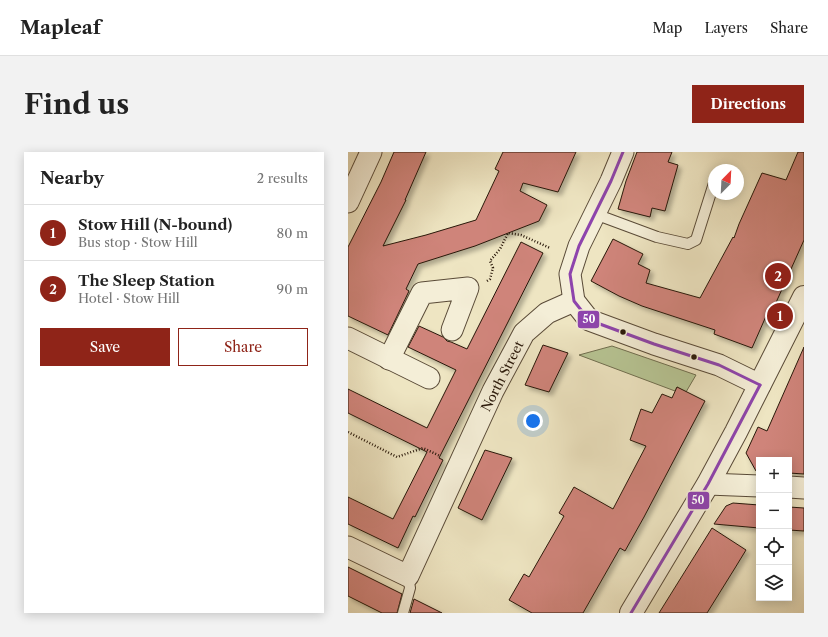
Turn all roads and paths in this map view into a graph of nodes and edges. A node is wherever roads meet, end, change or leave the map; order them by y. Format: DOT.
graph roads {
  1 [pos="371,152"];
  2 [pos="623,152"];
  3 [pos="709,200"];
  4 [pos="348,202"];
  5 [pos="594,214"];
  6 [pos="550,248"];
  7 [pos="468,288"];
  8 [pos="804,297"];
  9 [pos="574,301"];
  10 [pos="452,330"];
  11 [pos="348,338"];
  12 [pos="389,359"];
  13 [pos="429,378"];
  14 [pos="760,385"];
  15 [pos="348,432"];
  16 [pos="460,464"];
  17 [pos="708,484"];
  18 [pos="756,486"];
  19 [pos="792,487"];
  20 [pos="804,488"];
  21 [pos="348,547"];
  22 [pos="408,576"];
  23 [pos="403,613"];
  24 [pos="631,613"];
  1 -- 4 [label="street"];
  2 -- 5 [label="street"];
  3 -- 5 [label="lane"];
  5 -- 9 [label="street"];
  6 -- 7 [label="path"];
  7 -- 10 [label="street"];
  7 -- 12 [label="street"];
  8 -- 14 [label="street"];
  9 -- 14 [label="street"];
  9 -- 16 [label="street, North Street"];
  11 -- 12 [label="street"];
  12 -- 13 [label="street"];
  14 -- 17 [label="street"];
  15 -- 16 [label="path"];
  16 -- 22 [label="street, North Street"];
  17 -- 18 [label="street"];
  17 -- 24 [label="street"];
  19 -- 20 [label="street"];
  21 -- 22 [label="street"];
  22 -- 23 [label="lane"];
}
